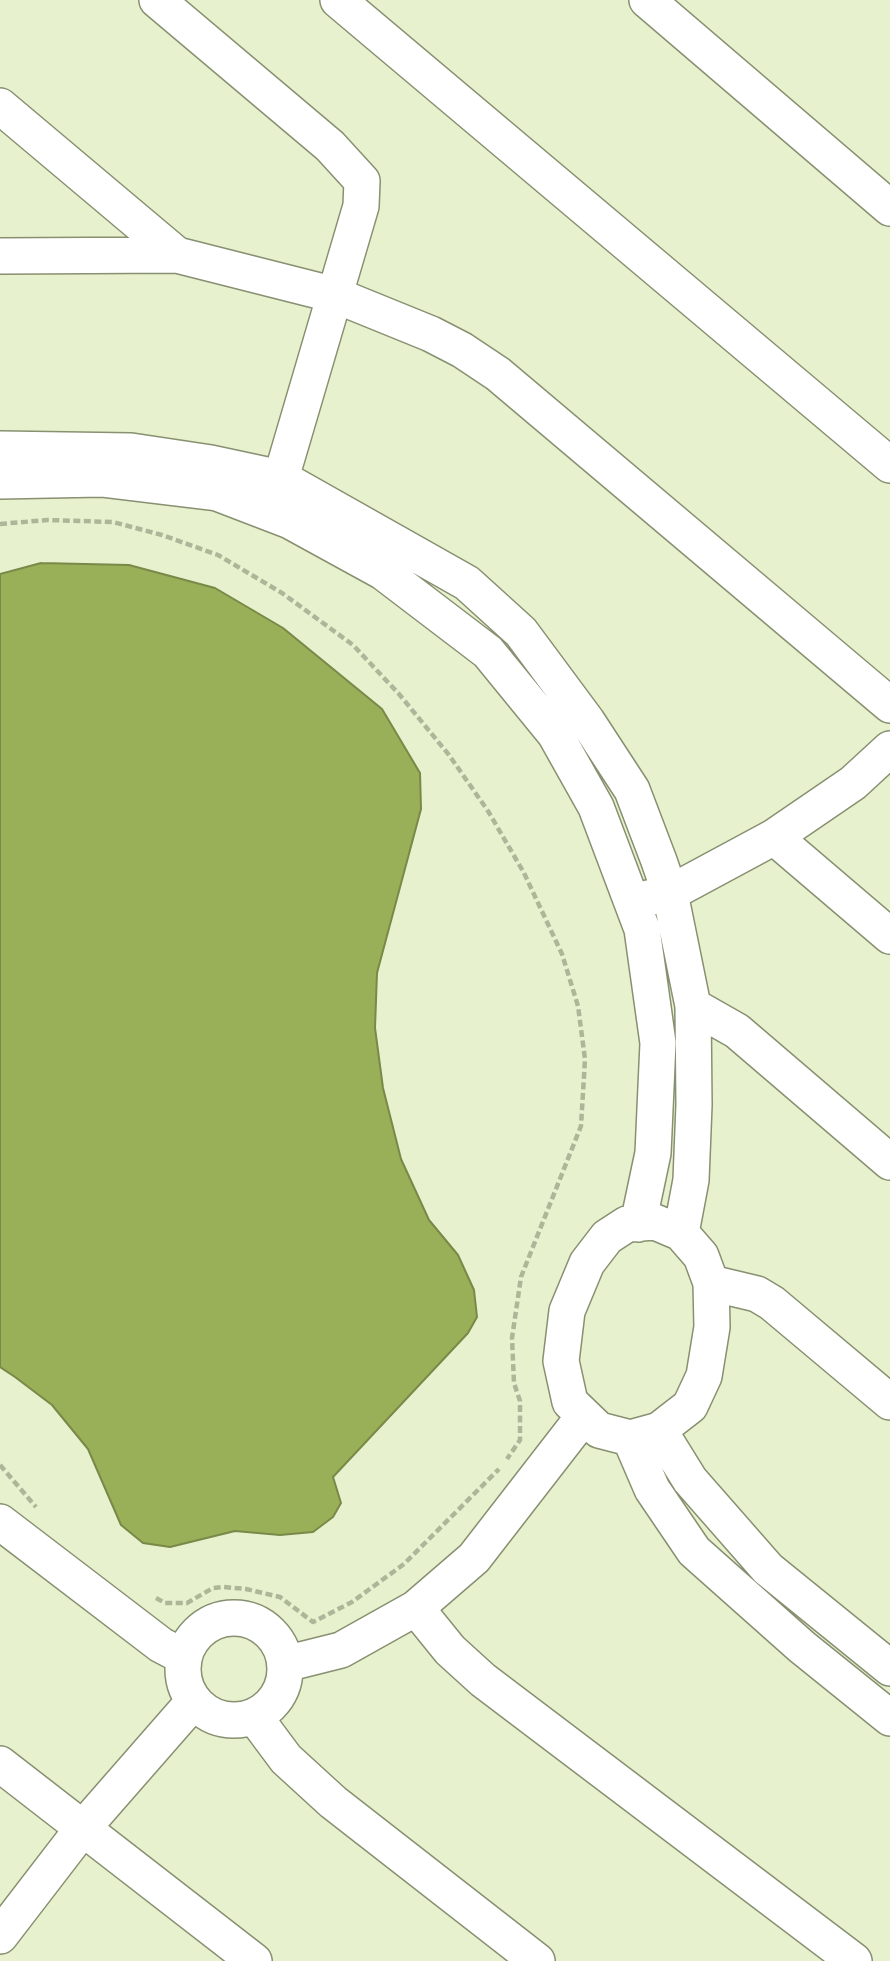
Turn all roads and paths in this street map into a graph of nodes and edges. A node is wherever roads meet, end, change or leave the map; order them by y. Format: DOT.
graph roads {
  1 [pos="157,0"];
  2 [pos="338,0"];
  3 [pos="647,0"];
  4 [pos="0,106"];
  5 [pos="890,208"];
  6 [pos="177,255"];
  7 [pos="0,256"];
  8 [pos="335,295"];
  9 [pos="0,449"];
  10 [pos="890,465"];
  11 [pos="281,478"];
  12 [pos="0,481"];
  13 [pos="267,512"];
  14 [pos="0,524"];
  15 [pos="890,705"];
  16 [pos="890,748"];
  17 [pos="774,837"];
  18 [pos="670,893"];
  19 [pos="632,902"];
  20 [pos="890,936"];
  21 [pos="693,1006"];
  22 [pos="890,1163"];
  23 [pos="638,1224"];
  24 [pos="681,1233"];
  25 [pos="710,1283"];
  26 [pos="890,1402"];
  27 [pos="584,1416"];
  28 [pos="645,1434"];
  29 [pos="0,1522"];
  30 [pos="200,1595"];
  31 [pos="416,1608"];
  32 [pos="184,1657"];
  33 [pos="285,1664"];
  34 [pos="890,1668"];
  35 [pos="194,1701"];
  36 [pos="254,1716"];
  37 [pos="890,1718"];
  38 [pos="0,1764"];
  39 [pos="83,1828"];
  40 [pos="0,1936"];
  41 [pos="254,1961"];
  42 [pos="537,1961"];
  43 [pos="854,1961"];
  1 -- 8 [label="street"];
  2 -- 10 [label="street"];
  3 -- 5 [label="street"];
  4 -- 6 [label="street"];
  6 -- 7 [label="street"];
  6 -- 8 [label="street"];
  8 -- 11 [label="street"];
  8 -- 15 [label="street"];
  9 -- 11 [label="street"];
  11 -- 13 [label="street"];
  11 -- 18 [label="street"];
  12 -- 13 [label="street"];
  13 -- 19 [label="street"];
  14 -- 30 [label="path"];
  16 -- 17 [label="street"];
  17 -- 18 [label="street"];
  17 -- 20 [label="street"];
  18 -- 19 [label="street"];
  18 -- 21 [label="street"];
  19 -- 23 [label="street"];
  21 -- 22 [label="street"];
  21 -- 24 [label="street"];
  23 -- 24 [label="street"];
  23 -- 27 [label="street"];
  24 -- 25 [label="street"];
  25 -- 26 [label="street"];
  25 -- 28 [label="street"];
  27 -- 28 [label="street"];
  27 -- 31 [label="street"];
  28 -- 34 [label="street"];
  28 -- 37 [label="street"];
  29 -- 32 [label="street"];
  31 -- 33 [label="street"];
  31 -- 43 [label="street"];
  32 -- 33 [label="street"];
  32 -- 35 [label="street"];
  33 -- 36 [label="street"];
  35 -- 36 [label="street"];
  35 -- 39 [label="street"];
  36 -- 42 [label="street"];
  38 -- 39 [label="street"];
  39 -- 40 [label="street"];
  39 -- 41 [label="street"];
}
